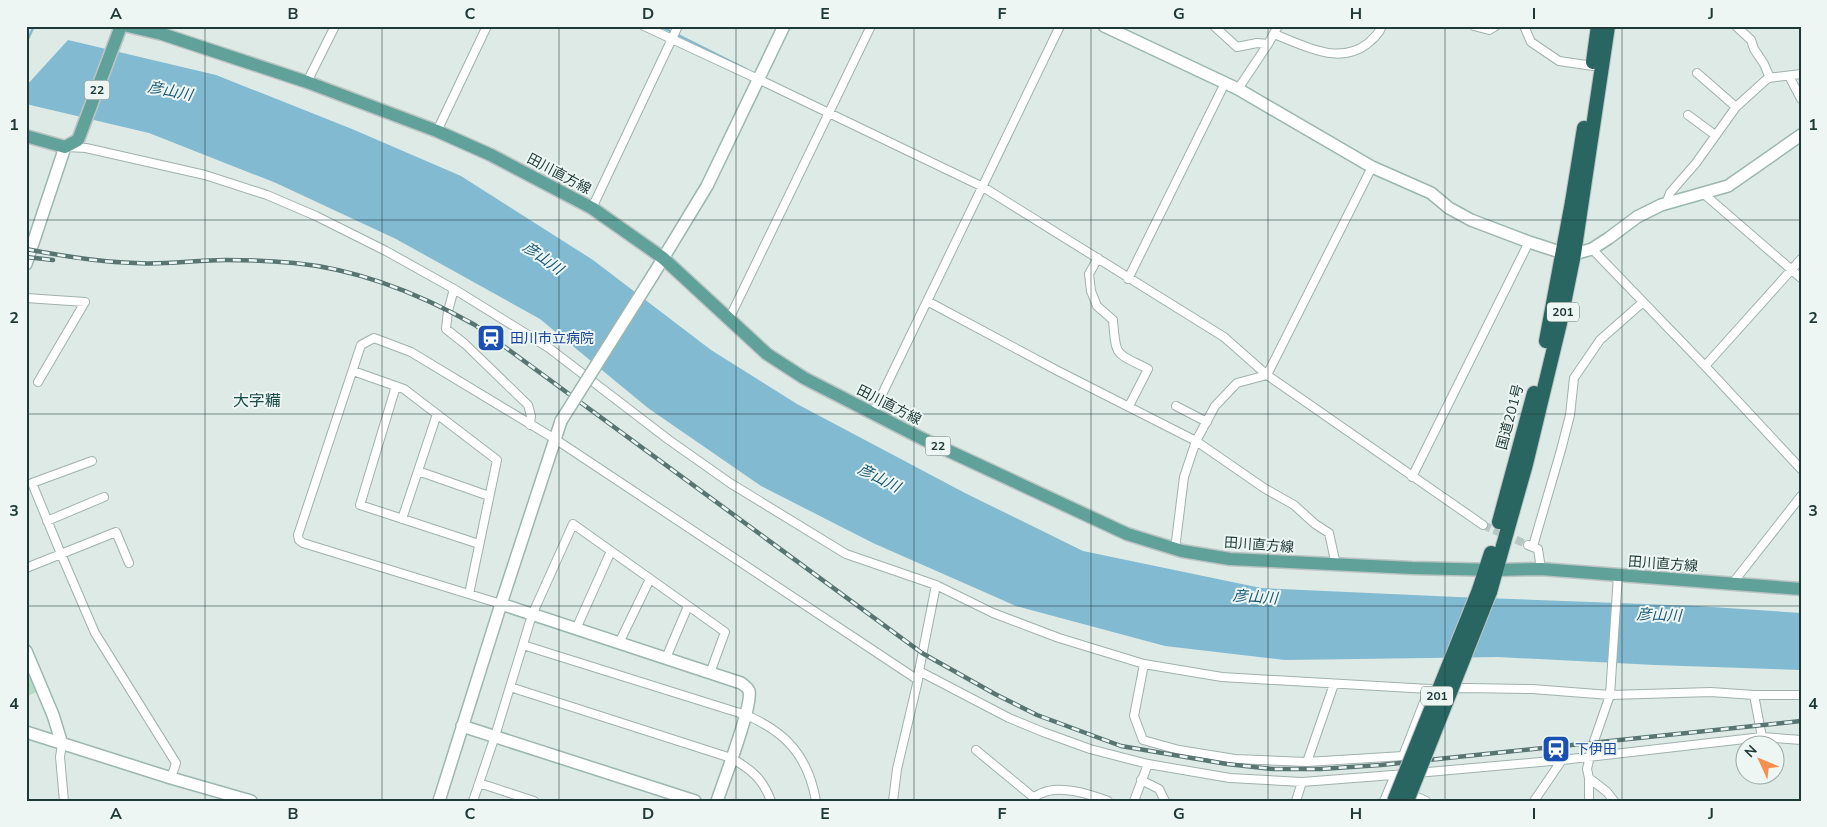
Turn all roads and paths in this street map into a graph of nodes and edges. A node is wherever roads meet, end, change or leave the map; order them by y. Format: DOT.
graph roads {
  1 [pos="121,26"];
  2 [pos="128,26"];
  3 [pos="335,26"];
  4 [pos="487,26"];
  5 [pos="644,26"];
  6 [pos="678,26"];
  7 [pos="784,26"];
  8 [pos="871,26"];
  9 [pos="1060,26"];
  10 [pos="1214,26"];
  11 [pos="1278,26"];
  12 [pos="1474,26"];
  13 [pos="1496,26"];
  14 [pos="1524,26"];
  15 [pos="1598,26"];
  16 [pos="1608,26"];
  17 [pos="1736,26"];
  18 [pos="1108,27"];
  19 [pos="1380,27"];
  20 [pos="165,30"];
  21 [pos="1274,34"];
  22 [pos="671,40"];
  23 [pos="1268,44"];
  24 [pos="1593,66"];
  25 [pos="1697,73"];
  26 [pos="1801,74"];
  27 [pos="1789,76"];
  28 [pos="1770,78"];
  29 [pos="758,79"];
  30 [pos="307,82"];
  31 [pos="1225,83"];
  32 [pos="1238,89"];
  33 [pos="1801,99"];
  34 [pos="1736,107"];
  35 [pos="829,113"];
  36 [pos="1688,115"];
  37 [pos="437,131"];
  38 [pos="1715,135"];
  39 [pos="1801,135"];
  40 [pos="26,136"];
  41 [pos="65,147"];
  42 [pos="1372,166"];
  43 [pos="982,187"];
  44 [pos="1704,194"];
  45 [pos="1666,204"];
  46 [pos="592,208"];
  47 [pos="31,232"];
  48 [pos="1529,242"];
  49 [pos="1592,249"];
  50 [pos="1569,254"];
  51 [pos="663,258"];
  52 [pos="1098,258"];
  53 [pos="1801,259"];
  54 [pos="26,264"];
  55 [pos="1791,270"];
  56 [pos="1801,278"];
  57 [pos="1128,279"];
  58 [pos="454,290"];
  59 [pos="26,298"];
  60 [pos="927,302"];
  61 [pos="1643,302"];
  62 [pos="730,319"];
  63 [pos="1705,366"];
  64 [pos="352,371"];
  65 [pos="1267,375"];
  66 [pos="38,382"];
  67 [pos="396,386"];
  68 [pos="1129,406"];
  69 [pos="1176,406"];
  70 [pos="873,413"];
  71 [pos="436,414"];
  72 [pos="1207,422"];
  73 [pos="530,425"];
  74 [pos="555,439"];
  75 [pos="1196,441"];
  76 [pos="92,462"];
  77 [pos="1801,469"];
  78 [pos="418,471"];
  79 [pos="1412,477"];
  80 [pos="489,496"];
  81 [pos="1801,496"];
  82 [pos="104,497"];
  83 [pos="402,519"];
  84 [pos="47,521"];
  85 [pos="1483,525"];
  86 [pos="479,544"];
  87 [pos="1175,549"];
  88 [pos="611,551"];
  89 [pos="61,554"];
  90 [pos="129,563"];
  91 [pos="1336,565"];
  92 [pos="26,568"];
  93 [pos="1541,569"];
  94 [pos="1490,570"];
  95 [pos="650,579"];
  96 [pos="1618,581"];
  97 [pos="1732,584"];
  98 [pos="936,585"];
  99 [pos="1801,589"];
  100 [pos="1485,591"];
  101 [pos="469,594"];
  102 [pos="500,604"];
  103 [pos="688,606"];
  104 [pos="532,615"];
  105 [pos="576,629"];
  106 [pos="619,643"];
  107 [pos="523,645"];
  108 [pos="26,651"];
  109 [pos="666,658"];
  110 [pos="1144,664"];
  111 [pos="918,671"];
  112 [pos="710,673"];
  113 [pos="918,680"];
  114 [pos="1334,684"];
  115 [pos="510,688"];
  116 [pos="1429,689"];
  117 [pos="1610,695"];
  118 [pos="1754,695"];
  119 [pos="1801,695"];
  120 [pos="746,715"];
  121 [pos="462,726"];
  122 [pos="26,732"];
  123 [pos="1761,734"];
  124 [pos="495,736"];
  125 [pos="1784,739"];
  126 [pos="1734,740"];
  127 [pos="1801,740"];
  128 [pos="62,744"];
  129 [pos="976,750"];
  130 [pos="1590,755"];
  131 [pos="731,758"];
  132 [pos="1562,760"];
  133 [pos="1307,762"];
  134 [pos="1148,764"];
  135 [pos="1426,772"];
  136 [pos="1395,775"];
  137 [pos="171,778"];
  138 [pos="1589,778"];
  139 [pos="1142,780"];
  140 [pos="1302,782"];
  141 [pos="479,783"];
  142 [pos="1412,799"];
  143 [pos="64,801"];
  144 [pos="251,801"];
  145 [pos="439,801"];
  146 [pos="473,801"];
  147 [pos="534,801"];
  148 [pos="695,801"];
  149 [pos="717,801"];
  150 [pos="771,801"];
  151 [pos="816,801"];
  152 [pos="893,801"];
  153 [pos="1108,801"];
  154 [pos="1134,801"];
  155 [pos="1165,801"];
  156 [pos="1296,801"];
  157 [pos="1384,801"];
  158 [pos="1394,801"];
  159 [pos="1426,801"];
  160 [pos="1534,801"];
  161 [pos="1589,801"];
  162 [pos="1614,801"];
  1 -- 41 [label="main road, 22"];
  2 -- 20 [label="main road, 田川直方線 / 22"];
  3 -- 30 [label="street"];
  4 -- 37 [label="street"];
  5 -- 22 [label="street"];
  6 -- 22 [label="street"];
  7 -- 29 [label="street"];
  8 -- 35 [label="street"];
  9 -- 43 [label="street"];
  10 -- 23 [label="street"];
  11 -- 21 [label="street"];
  12 -- 13 [label="street"];
  14 -- 24 [label="street"];
  15 -- 24 [label="highway, 国道201号 / 201"];
  16 -- 50 [label="highway, 国道201号 / 201"];
  17 -- 28 [label="street"];
  18 -- 31 [label="street"];
  19 -- 21 [label="street"];
  20 -- 30 [label="main road, 田川直方線 / 22"];
  21 -- 23 [label="street"];
  22 -- 29 [label="street"];
  22 -- 46 [label="street"];
  23 -- 32 [label="street"];
  24 -- 50 [label="highway, 国道201号 / 201"];
  25 -- 34 [label="street"];
  26 -- 27 [label="street"];
  27 -- 28 [label="street"];
  27 -- 33 [label="street"];
  28 -- 34 [label="street"];
  29 -- 35 [label="street"];
  29 -- 51 [label="street"];
  30 -- 37 [label="main road, 田川直方線 / 22"];
  31 -- 32 [label="street"];
  31 -- 57 [label="street"];
  32 -- 42 [label="street"];
  34 -- 38 [label="street"];
  35 -- 43 [label="street"];
  35 -- 62 [label="street"];
  36 -- 38 [label="street"];
  37 -- 46 [label="main road, 田川直方線 / 22"];
  38 -- 45 [label="street"];
  39 -- 44 [label="street"];
  40 -- 41 [label="main road"];
  41 -- 47 [label="street"];
  41 -- 58 [label="street"];
  42 -- 48 [label="street"];
  42 -- 65 [label="street"];
  43 -- 52 [label="street"];
  43 -- 60 [label="street"];
  44 -- 45 [label="street"];
  44 -- 55 [label="street"];
  45 -- 49 [label="street"];
  46 -- 51 [label="main road, 田川直方線 / 22"];
  47 -- 54 [label="street"];
  48 -- 50 [label="street"];
  48 -- 79 [label="street"];
  49 -- 50 [label="street"];
  49 -- 61 [label="street"];
  50 -- 94 [label="highway, 国道201号 / 201"];
  51 -- 62 [label="main road, 田川直方線 / 22"];
  51 -- 74 [label="street, bridge"];
  52 -- 57 [label="street"];
  52 -- 68 [label="street"];
  53 -- 55 [label="street"];
  55 -- 56 [label="street"];
  55 -- 63 [label="street"];
  57 -- 65 [label="street"];
  58 -- 73 [label="street"];
  58 -- 98 [label="street"];
  59 -- 66 [label="street"];
  60 -- 68 [label="street"];
  60 -- 70 [label="street"];
  61 -- 63 [label="street"];
  61 -- 93 [label="street"];
  62 -- 70 [label="main road, 田川直方線 / 22"];
  63 -- 77 [label="street"];
  64 -- 67 [label="street"];
  64 -- 73 [label="street"];
  64 -- 101 [label="street"];
  65 -- 72 [label="street"];
  65 -- 79 [label="street"];
  67 -- 71 [label="street"];
  67 -- 83 [label="street"];
  68 -- 75 [label="street"];
  69 -- 72 [label="street"];
  70 -- 87 [label="main road, 田川直方線 / 22"];
  71 -- 78 [label="street"];
  71 -- 80 [label="street"];
  72 -- 75 [label="street"];
  73 -- 74 [label="street"];
  74 -- 102 [label="street"];
  74 -- 113 [label="street"];
  75 -- 87 [label="street"];
  75 -- 91 [label="street"];
  76 -- 84 [label="street"];
  78 -- 80 [label="street"];
  78 -- 83 [label="street"];
  79 -- 85 [label="street"];
  80 -- 86 [label="street"];
  81 -- 97 [label="street"];
  82 -- 84 [label="street"];
  83 -- 86 [label="street"];
  84 -- 89 [label="street"];
  86 -- 101 [label="street"];
  87 -- 91 [label="main road, 田川直方線 / 22"];
  88 -- 95 [label="street"];
  88 -- 104 [label="street"];
  88 -- 105 [label="street"];
  89 -- 90 [label="street"];
  89 -- 92 [label="street"];
  89 -- 137 [label="street"];
  91 -- 94 [label="main road, 田川直方線 / 22"];
  93 -- 94 [label="main road, 田川直方線 / 22"];
  93 -- 96 [label="main road, 田川直方線 / 22"];
  94 -- 100 [label="highway, 国道201号 / 201"];
  95 -- 103 [label="street"];
  95 -- 106 [label="street"];
  96 -- 97 [label="main road, 田川直方線 / 22"];
  96 -- 117 [label="street"];
  97 -- 99 [label="main road, 田川直方線 / 22"];
  98 -- 110 [label="street"];
  98 -- 111 [label="street"];
  100 -- 142 [label="highway, 国道201号 / 201, bridge"];
  100 -- 158 [label="highway, 国道201号 / 201, bridge"];
  101 -- 102 [label="street"];
  102 -- 104 [label="street"];
  102 -- 121 [label="street"];
  103 -- 109 [label="street"];
  103 -- 112 [label="street"];
  104 -- 105 [label="street"];
  104 -- 107 [label="street"];
  105 -- 106 [label="street"];
  106 -- 109 [label="street"];
  107 -- 115 [label="street"];
  107 -- 120 [label="street"];
  108 -- 128 [label="street"];
  109 -- 112 [label="street"];
  110 -- 114 [label="street"];
  110 -- 133 [label="street"];
  111 -- 113 [label="street"];
  111 -- 134 [label="street"];
  112 -- 120 [label="street"];
  113 -- 152 [label="street"];
  114 -- 116 [label="street"];
  114 -- 133 [label="street"];
  115 -- 124 [label="street"];
  115 -- 131 [label="street"];
  116 -- 117 [label="street"];
  116 -- 133 [label="street"];
  117 -- 118 [label="street"];
  117 -- 130 [label="street"];
  118 -- 119 [label="street"];
  118 -- 123 [label="street"];
  120 -- 131 [label="street"];
  120 -- 151 [label="street"];
  121 -- 124 [label="street"];
  121 -- 145 [label="street"];
  122 -- 128 [label="street"];
  124 -- 141 [label="street"];
  124 -- 148 [label="street"];
  125 -- 127 [label="street"];
  126 -- 130 [label="street"];
  128 -- 137 [label="street"];
  128 -- 143 [label="street"];
  129 -- 153 [label="street"];
  130 -- 132 [label="street"];
  130 -- 138 [label="street"];
  131 -- 149 [label="street"];
  131 -- 150 [label="street"];
  132 -- 135 [label="street"];
  132 -- 160 [label="street"];
  134 -- 139 [label="street"];
  134 -- 140 [label="street"];
  135 -- 136 [label="street"];
  135 -- 142 [label="street"];
  136 -- 140 [label="street"];
  136 -- 157 [label="street"];
  137 -- 144 [label="street"];
  138 -- 161 [label="street"];
  138 -- 162 [label="street"];
  139 -- 154 [label="street"];
  139 -- 155 [label="street"];
  140 -- 156 [label="street"];
  141 -- 146 [label="street"];
  141 -- 147 [label="street"];
  142 -- 159 [label="street"];
}
